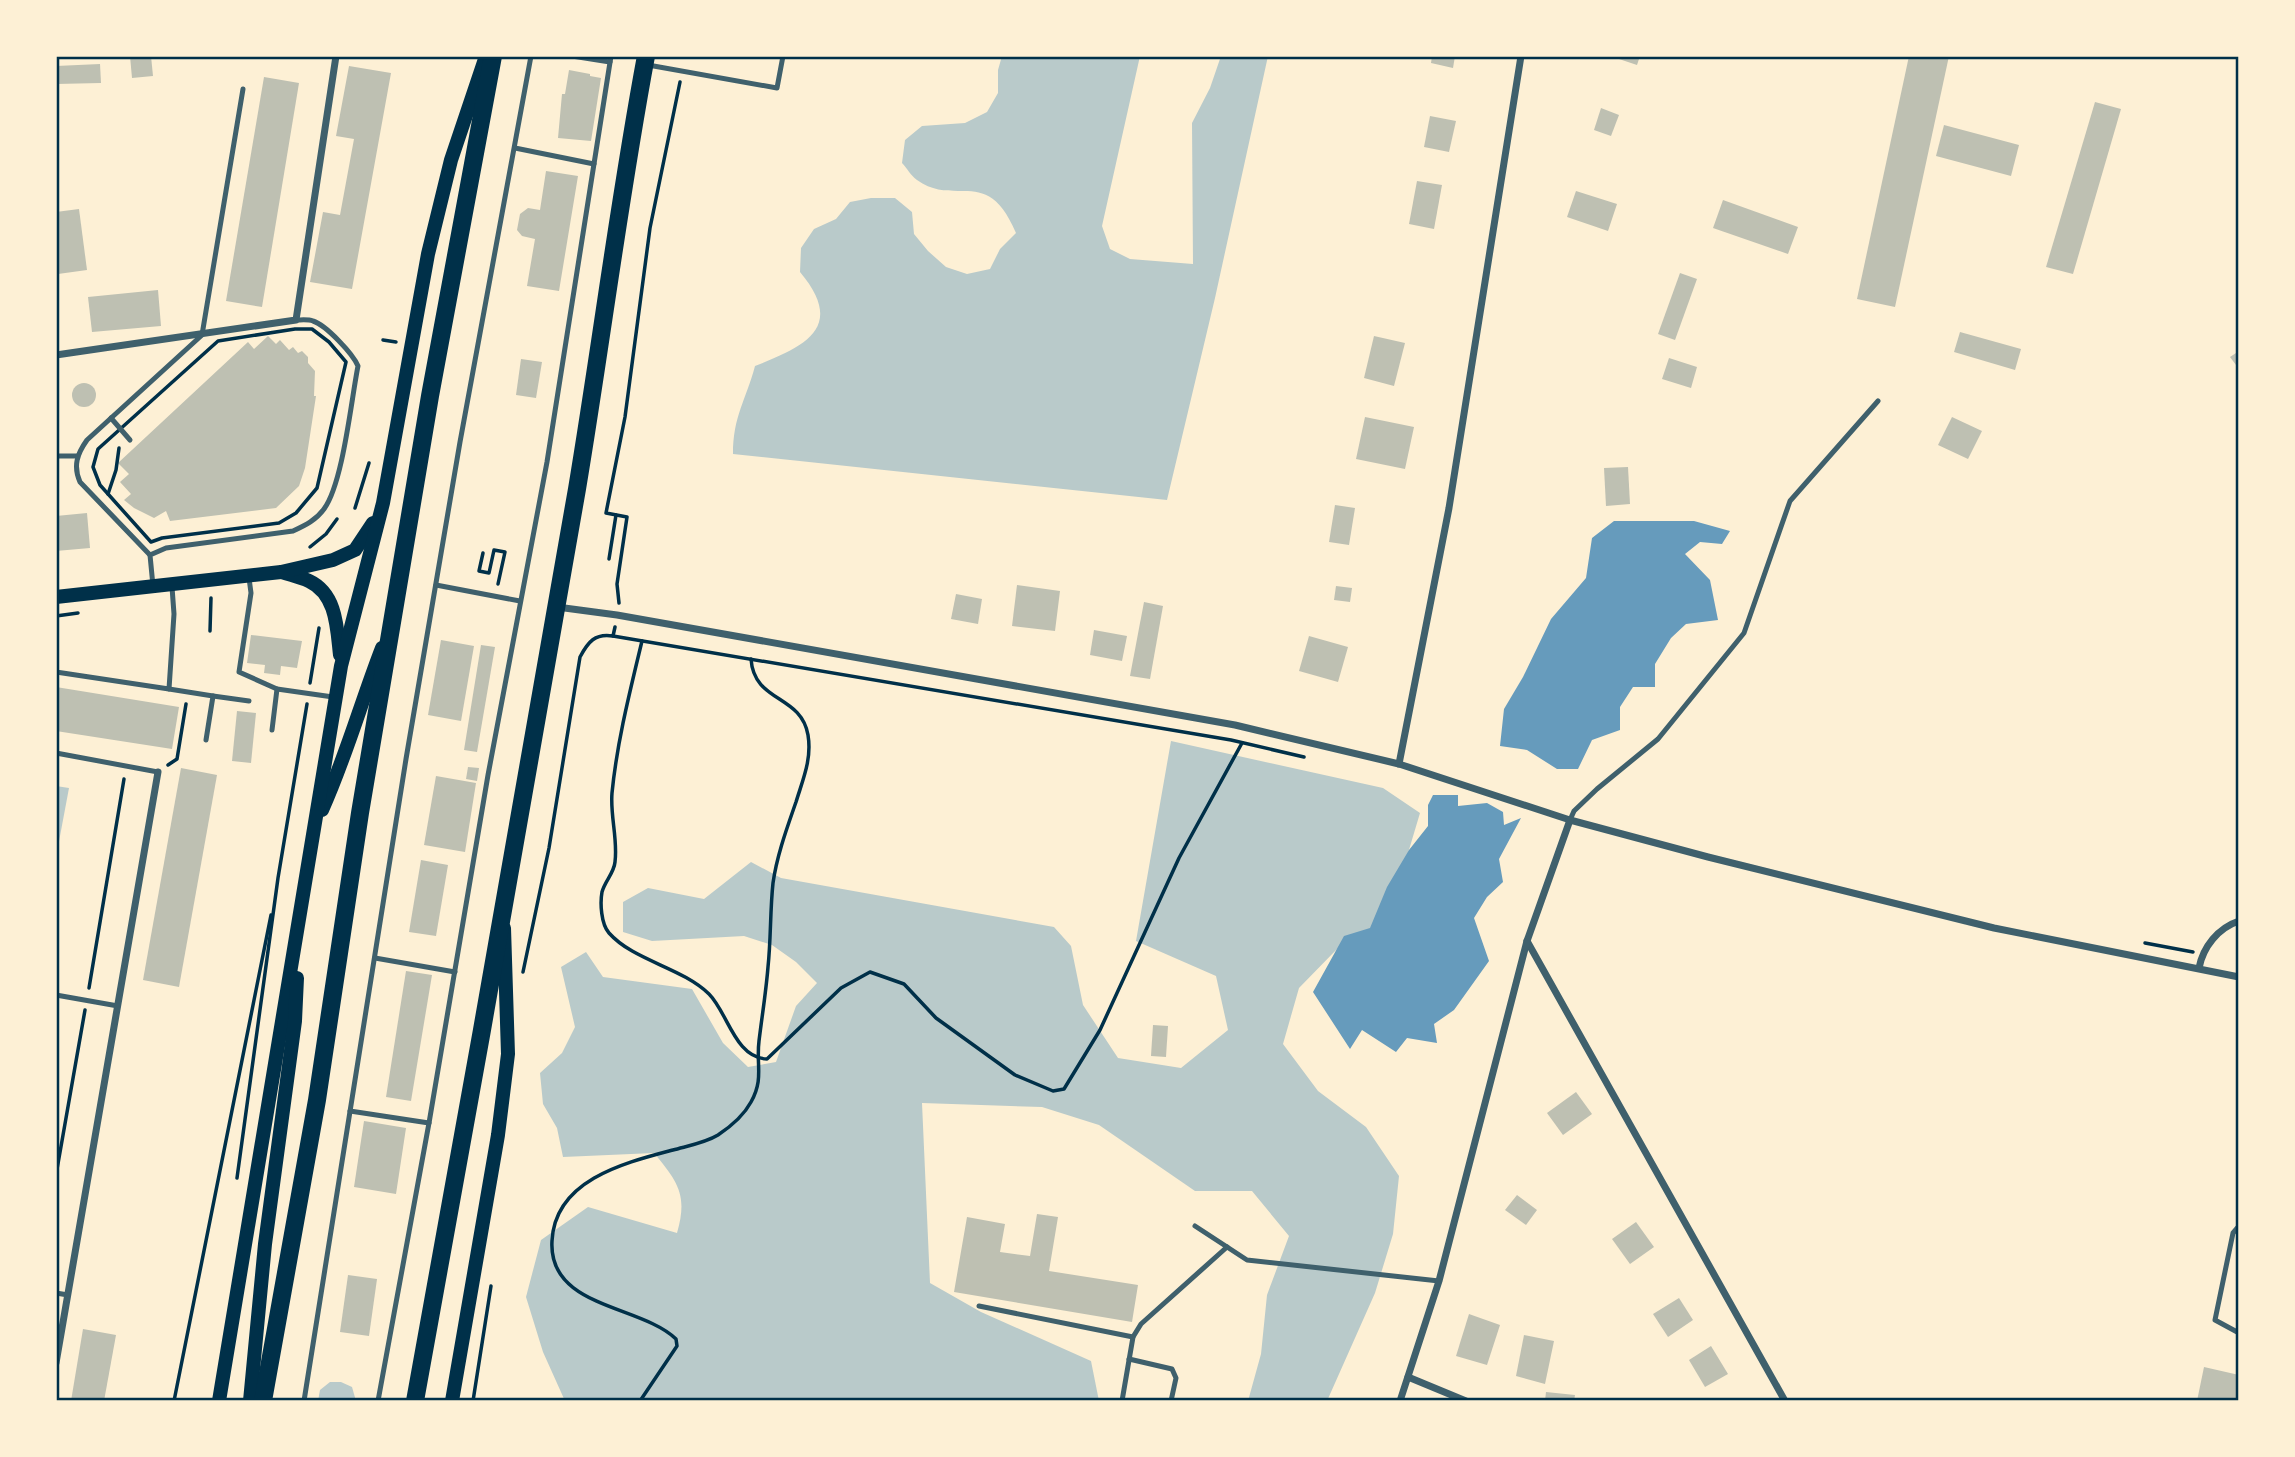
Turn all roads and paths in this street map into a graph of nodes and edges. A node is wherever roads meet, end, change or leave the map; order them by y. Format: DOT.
graph roads {
  1 [pos="336,56"];
  2 [pos="486,56"];
  3 [pos="494,56"];
  4 [pos="531,56"];
  5 [pos="572,56"];
  6 [pos="783,56"];
  7 [pos="1521,56"];
  8 [pos="611,59"];
  9 [pos="645,60"];
  10 [pos="682,71"];
  11 [pos="243,89"];
  12 [pos="515,148"];
  13 [pos="594,164"];
  14 [pos="296,320"];
  15 [pos="202,335"];
  16 [pos="383,340"];
  17 [pos="398,342"];
  18 [pos="56,355"];
  19 [pos="1878,401"];
  20 [pos="111,418"];
  21 [pos="120,428"];
  22 [pos="130,440"];
  23 [pos="56,456"];
  24 [pos="77,456"];
  25 [pos="369,463"];
  26 [pos="108,494"];
  27 [pos="383,503"];
  28 [pos="355,508"];
  29 [pos="616,515"];
  30 [pos="337,519"];
  31 [pos="300,550"];
  32 [pos="483,554"];
  33 [pos="150,555"];
  34 [pos="608,559"];
  35 [pos="281,572"];
  36 [pos="248,576"];
  37 [pos="172,584"];
  38 [pos="436,585"];
  39 [pos="153,586"];
  40 [pos="56,597"];
  41 [pos="496,597"];
  42 [pos="211,598"];
  43 [pos="520,601"];
  44 [pos="556,607"];
  45 [pos="617,615"];
  46 [pos="321,616"];
  47 [pos="393,624"];
  48 [pos="210,631"];
  49 [pos="613,636"];
  50 [pos="642,641"];
  51 [pos="751,660"];
  52 [pos="341,666"];
  53 [pos="56,672"];
  54 [pos="278,688"];
  55 [pos="169,689"];
  56 [pos="188,692"];
  57 [pos="308,693"];
  58 [pos="213,696"];
  59 [pos="336,698"];
  60 [pos="249,701"];
  61 [pos="272,730"];
  62 [pos="206,740"];
  63 [pos="1242,743"];
  64 [pos="56,753"];
  65 [pos="1306,757"];
  66 [pos="1399,764"];
  67 [pos="126,766"];
  68 [pos="158,772"];
  69 [pos="1570,820"];
  70 [pos="313,830"];
  71 [pos="278,878"];
  72 [pos="300,914"];
  73 [pos="504,917"];
  74 [pos="2239,921"];
  75 [pos="1527,941"];
  76 [pos="375,958"];
  77 [pos="2199,968"];
  78 [pos="454,972"];
  79 [pos="2239,977"];
  80 [pos="521,983"];
  81 [pos="56,995"];
  82 [pos="87,1000"];
  83 [pos="118,1006"];
  84 [pos="759,1059"];
  85 [pos="351,1111"];
  86 [pos="429,1123"];
  87 [pos="56,1175"];
  88 [pos="237,1181"];
  89 [pos="1195,1226"];
  90 [pos="2239,1226"];
  91 [pos="1227,1247"];
  92 [pos="492,1277"];
  93 [pos="1439,1281"];
  94 [pos="56,1293"];
  95 [pos="68,1295"];
  96 [pos="979,1306"];
  97 [pos="2239,1333"];
  98 [pos="1133,1337"];
  99 [pos="1129,1359"];
  100 [pos="56,1363"];
  101 [pos="1408,1377"];
  102 [pos="174,1401"];
  103 [pos="219,1401"];
  104 [pos="250,1401"];
  105 [pos="264,1401"];
  106 [pos="304,1401"];
  107 [pos="379,1401"];
  108 [pos="415,1401"];
  109 [pos="452,1401"];
  110 [pos="473,1401"];
  111 [pos="640,1401"];
  112 [pos="1122,1401"];
  113 [pos="1171,1401"];
  114 [pos="1400,1401"];
  115 [pos="1466,1401"];
  116 [pos="1785,1401"];
  1 -- 14 [label="street"];
  2 -- 27 [label="main road"];
  3 -- 47 [label="main road"];
  4 -- 12 [label="lane"];
  5 -- 8 [label="lane"];
  6 -- 10 [label="lane"];
  7 -- 66 [label="street"];
  8 -- 13 [label="lane"];
  9 -- 10 [label="lane"];
  9 -- 44 [label="main road"];
  10 -- 29 [label="path"];
  11 -- 15 [label="lane"];
  12 -- 13 [label="lane"];
  12 -- 38 [label="lane"];
  13 -- 43 [label="lane"];
  14 -- 15 [label="street"];
  14 -- 33 [label="lane"];
  15 -- 18 [label="street"];
  15 -- 20 [label="lane"];
  16 -- 17 [label="path"];
  19 -- 69 [label="lane"];
  20 -- 21 [label="lane"];
  20 -- 24 [label="lane"];
  21 -- 22 [label="lane"];
  21 -- 26 [label="path"];
  21 -- 26 [label="path"];
  21 -- 26 [label="path"];
  23 -- 24 [label="lane"];
  24 -- 33 [label="lane"];
  25 -- 28 [label="path"];
  27 -- 35 [label="main road"];
  27 -- 52 [label="main road"];
  29 -- 34 [label="path"];
  29 -- 45 [label="path"];
  30 -- 31 [label="path"];
  32 -- 41 [label="path"];
  33 -- 39 [label="lane"];
  35 -- 36 [label="main road"];
  35 -- 52 [label="main road"];
  36 -- 37 [label="main road"];
  36 -- 54 [label="lane"];
  37 -- 39 [label="main road"];
  37 -- 55 [label="lane"];
  38 -- 41 [label="lane"];
  38 -- 76 [label="lane"];
  39 -- 40 [label="main road"];
  41 -- 43 [label="lane"];
  42 -- 48 [label="path"];
  43 -- 78 [label="lane"];
  44 -- 45 [label="street"];
  44 -- 73 [label="main road"];
  45 -- 49 [label="path"];
  45 -- 66 [label="street"];
  46 -- 57 [label="path"];
  47 -- 70 [label="main road"];
  47 -- 105 [label="main road"];
  49 -- 50 [label="path"];
  49 -- 80 [label="path"];
  50 -- 51 [label="path"];
  50 -- 84 [label="path"];
  51 -- 63 [label="path"];
  51 -- 84 [label="path"];
  52 -- 59 [label="main road"];
  53 -- 55 [label="lane"];
  54 -- 57 [label="lane"];
  54 -- 61 [label="lane"];
  55 -- 56 [label="lane"];
  56 -- 58 [label="lane"];
  56 -- 68 [label="path"];
  57 -- 59 [label="lane"];
  57 -- 71 [label="path"];
  58 -- 60 [label="lane"];
  58 -- 62 [label="lane"];
  59 -- 70 [label="main road"];
  63 -- 65 [label="path"];
  63 -- 84 [label="path"];
  64 -- 67 [label="lane"];
  66 -- 69 [label="street"];
  67 -- 68 [label="lane"];
  67 -- 82 [label="path"];
  68 -- 83 [label="street"];
  69 -- 75 [label="street"];
  69 -- 77 [label="street"];
  70 -- 72 [label="main road"];
  71 -- 88 [label="path"];
  71 -- 102 [label="path"];
  72 -- 103 [label="main road"];
  72 -- 104 [label="main road"];
  73 -- 108 [label="main road"];
  73 -- 109 [label="main road"];
  74 -- 77 [label="street"];
  75 -- 93 [label="street"];
  75 -- 116 [label="street"];
  76 -- 78 [label="lane"];
  76 -- 85 [label="lane"];
  77 -- 79 [label="street"];
  78 -- 86 [label="lane"];
  81 -- 82 [label="lane"];
  82 -- 83 [label="lane"];
  82 -- 87 [label="path"];
  83 -- 95 [label="street"];
  84 -- 111 [label="path"];
  85 -- 86 [label="lane"];
  85 -- 106 [label="lane"];
  86 -- 107 [label="lane"];
  89 -- 91 [label="lane"];
  90 -- 97 [label="lane"];
  91 -- 93 [label="lane"];
  91 -- 98 [label="lane"];
  92 -- 110 [label="path"];
  93 -- 101 [label="street"];
  94 -- 95 [label="lane"];
  95 -- 100 [label="street"];
  96 -- 98 [label="lane"];
  98 -- 99 [label="lane"];
  99 -- 112 [label="lane"];
  99 -- 113 [label="lane"];
  101 -- 114 [label="street"];
  101 -- 115 [label="street"];
}
